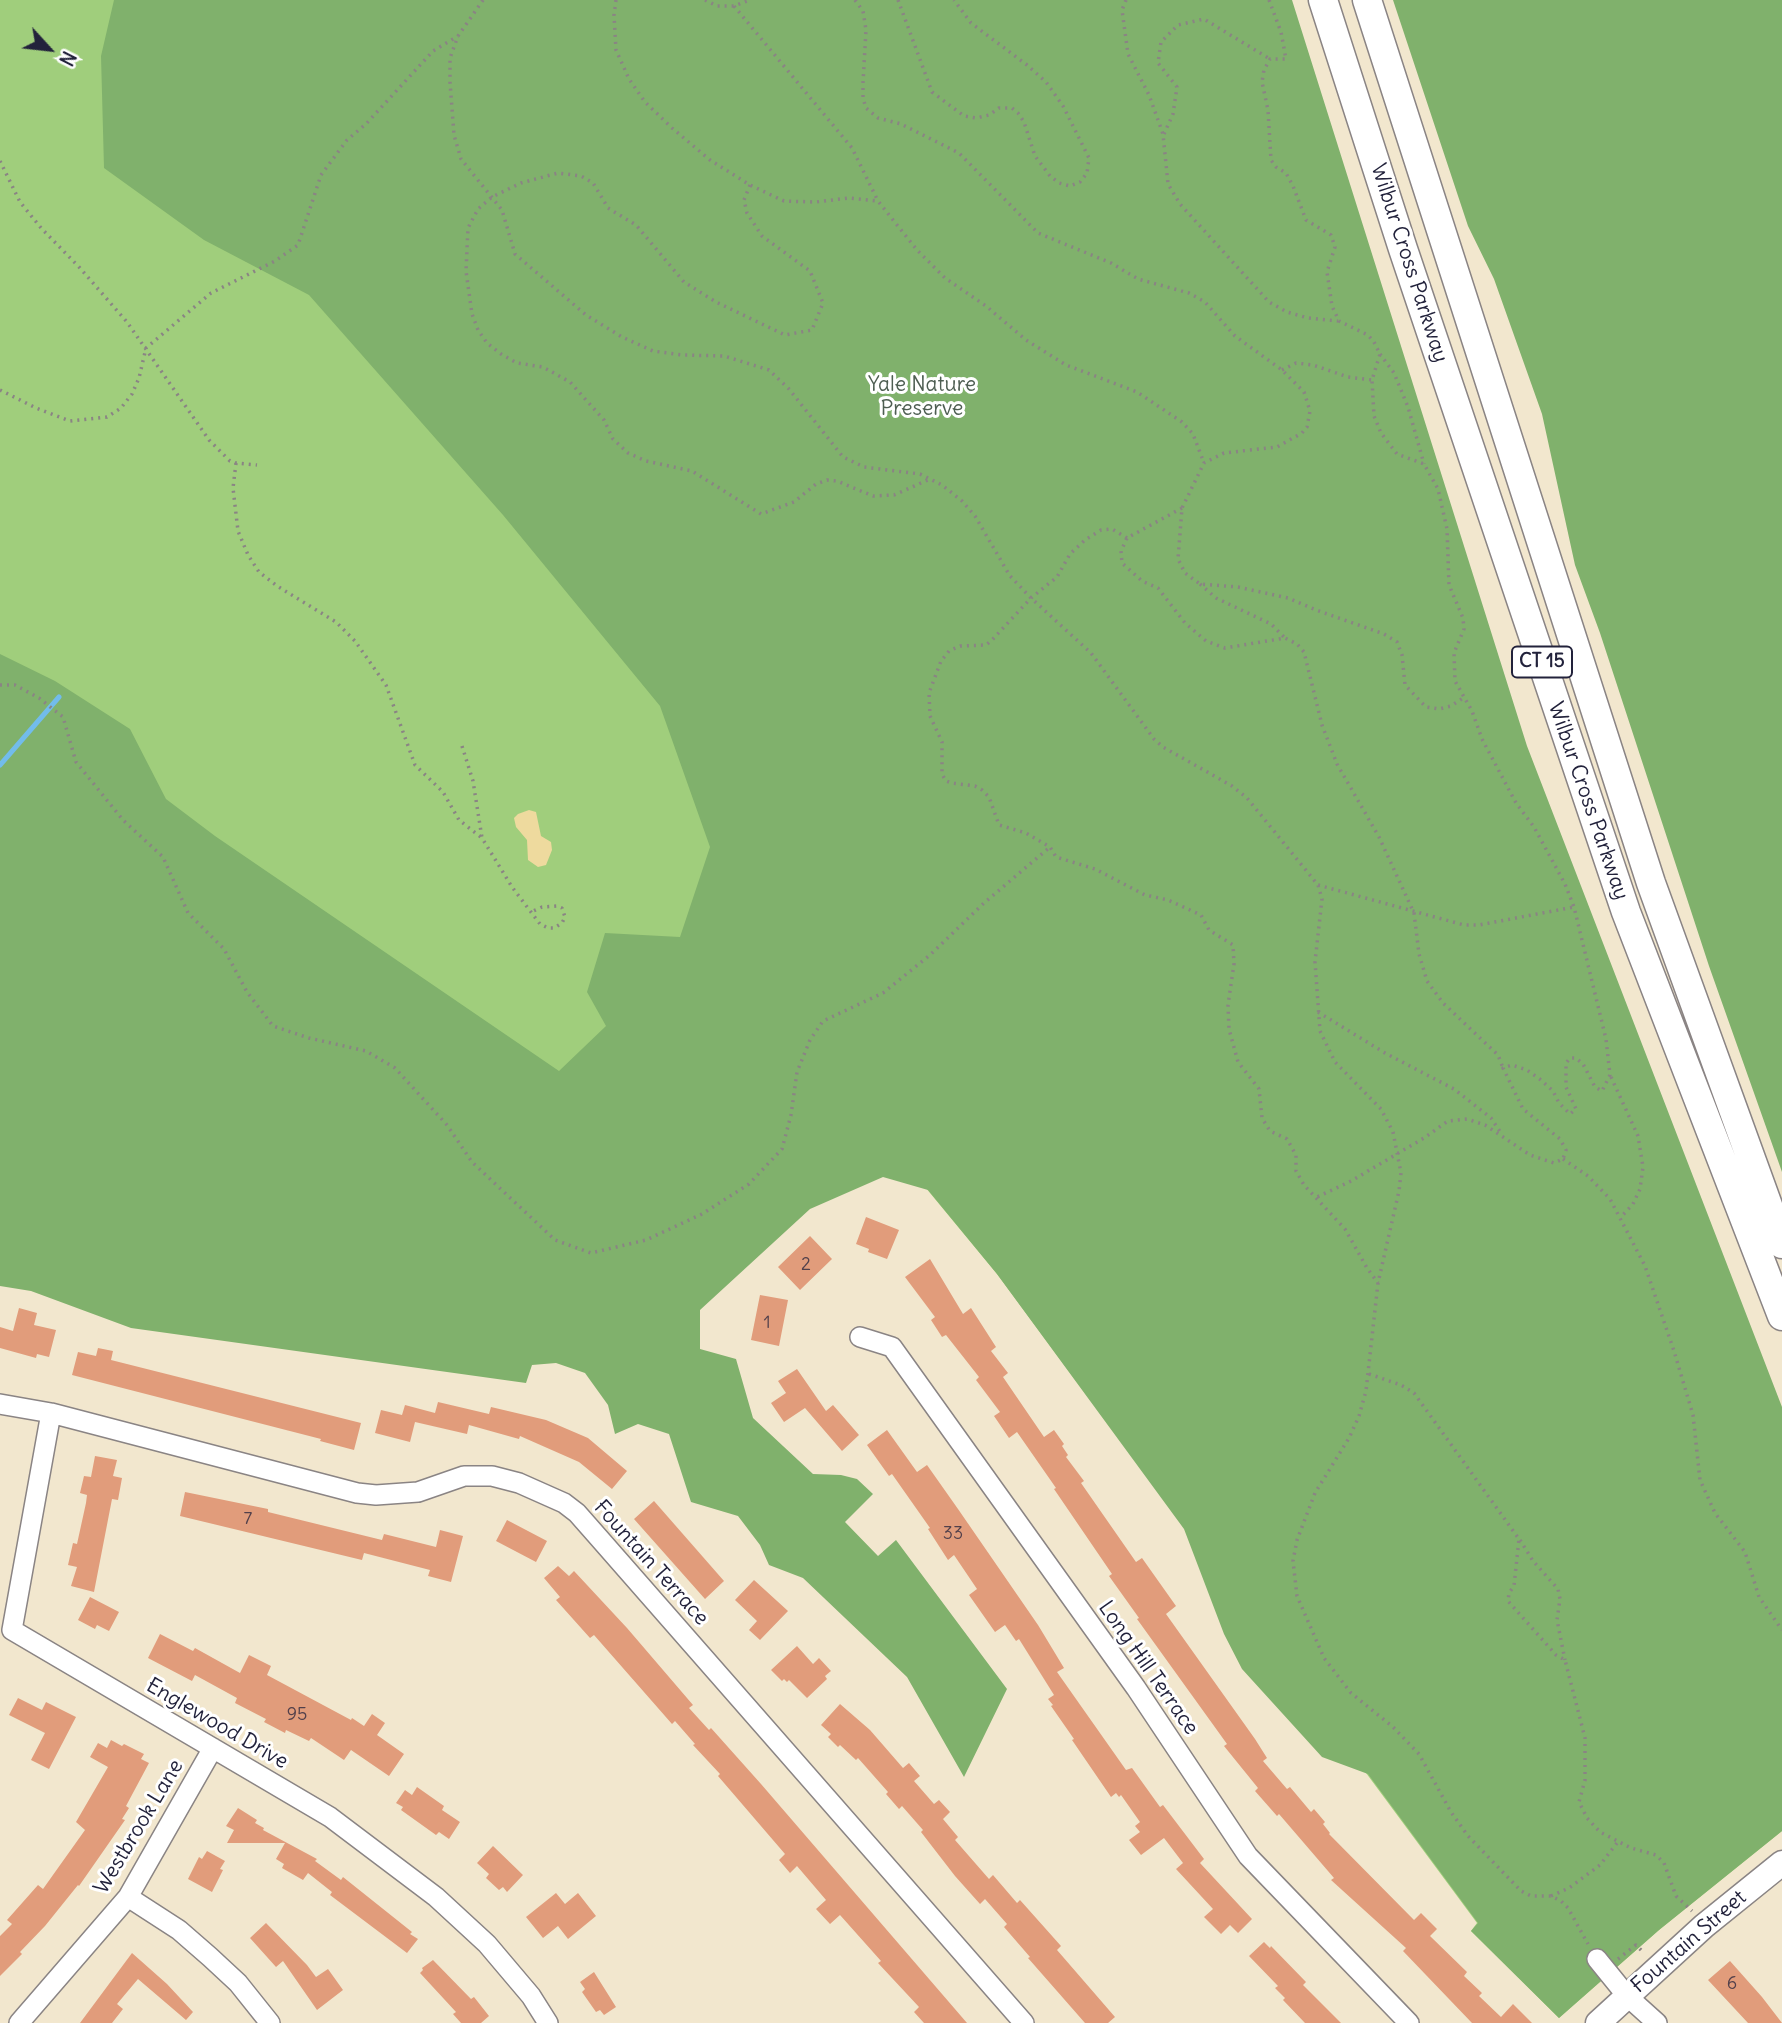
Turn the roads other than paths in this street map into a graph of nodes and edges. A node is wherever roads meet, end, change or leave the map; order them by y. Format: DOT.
graph roads {
  1 [pos="1323,0"];
  2 [pos="1367,0"];
  3 [pos="1782,1244"];
  4 [pos="1782,1316"];
  5 [pos="860,1337"];
  6 [pos="0,1404"];
  7 [pos="51,1413"];
  8 [pos="6,1635"];
  9 [pos="213,1748"];
  10 [pos="1782,1863"];
  11 [pos="128,1897"];
  12 [pos="1597,1959"];
  13 [pos="1627,1996"];
  14 [pos="19,2023"];
  15 [pos="270,2023"];
  16 [pos="548,2023"];
  17 [pos="1024,2023"];
  18 [pos="1409,2023"];
  19 [pos="1598,2023"];
  20 [pos="1657,2023"];
  1 -- 4 [label="highway, Wilbur Cross Parkway / CT 15"];
  2 -- 3 [label="highway, Wilbur Cross Parkway / CT 15"];
  5 -- 18 [label="street, Long Hill Terrace"];
  6 -- 7 [label="street, Fountain Terrace"];
  7 -- 8 [label="street, Englewood Drive"];
  7 -- 17 [label="street, Fountain Terrace"];
  8 -- 9 [label="street, Englewood Drive"];
  9 -- 11 [label="street, Westbrook Lane"];
  9 -- 16 [label="street, Englewood Drive"];
  10 -- 13 [label="main road, Fountain Street"];
  11 -- 14 [label="street, Westbrook Lane"];
  11 -- 15 [label="street"];
  12 -- 13 [label="street"];
  13 -- 19 [label="main road, Fountain Street"];
  13 -- 20 [label="street"];
}
